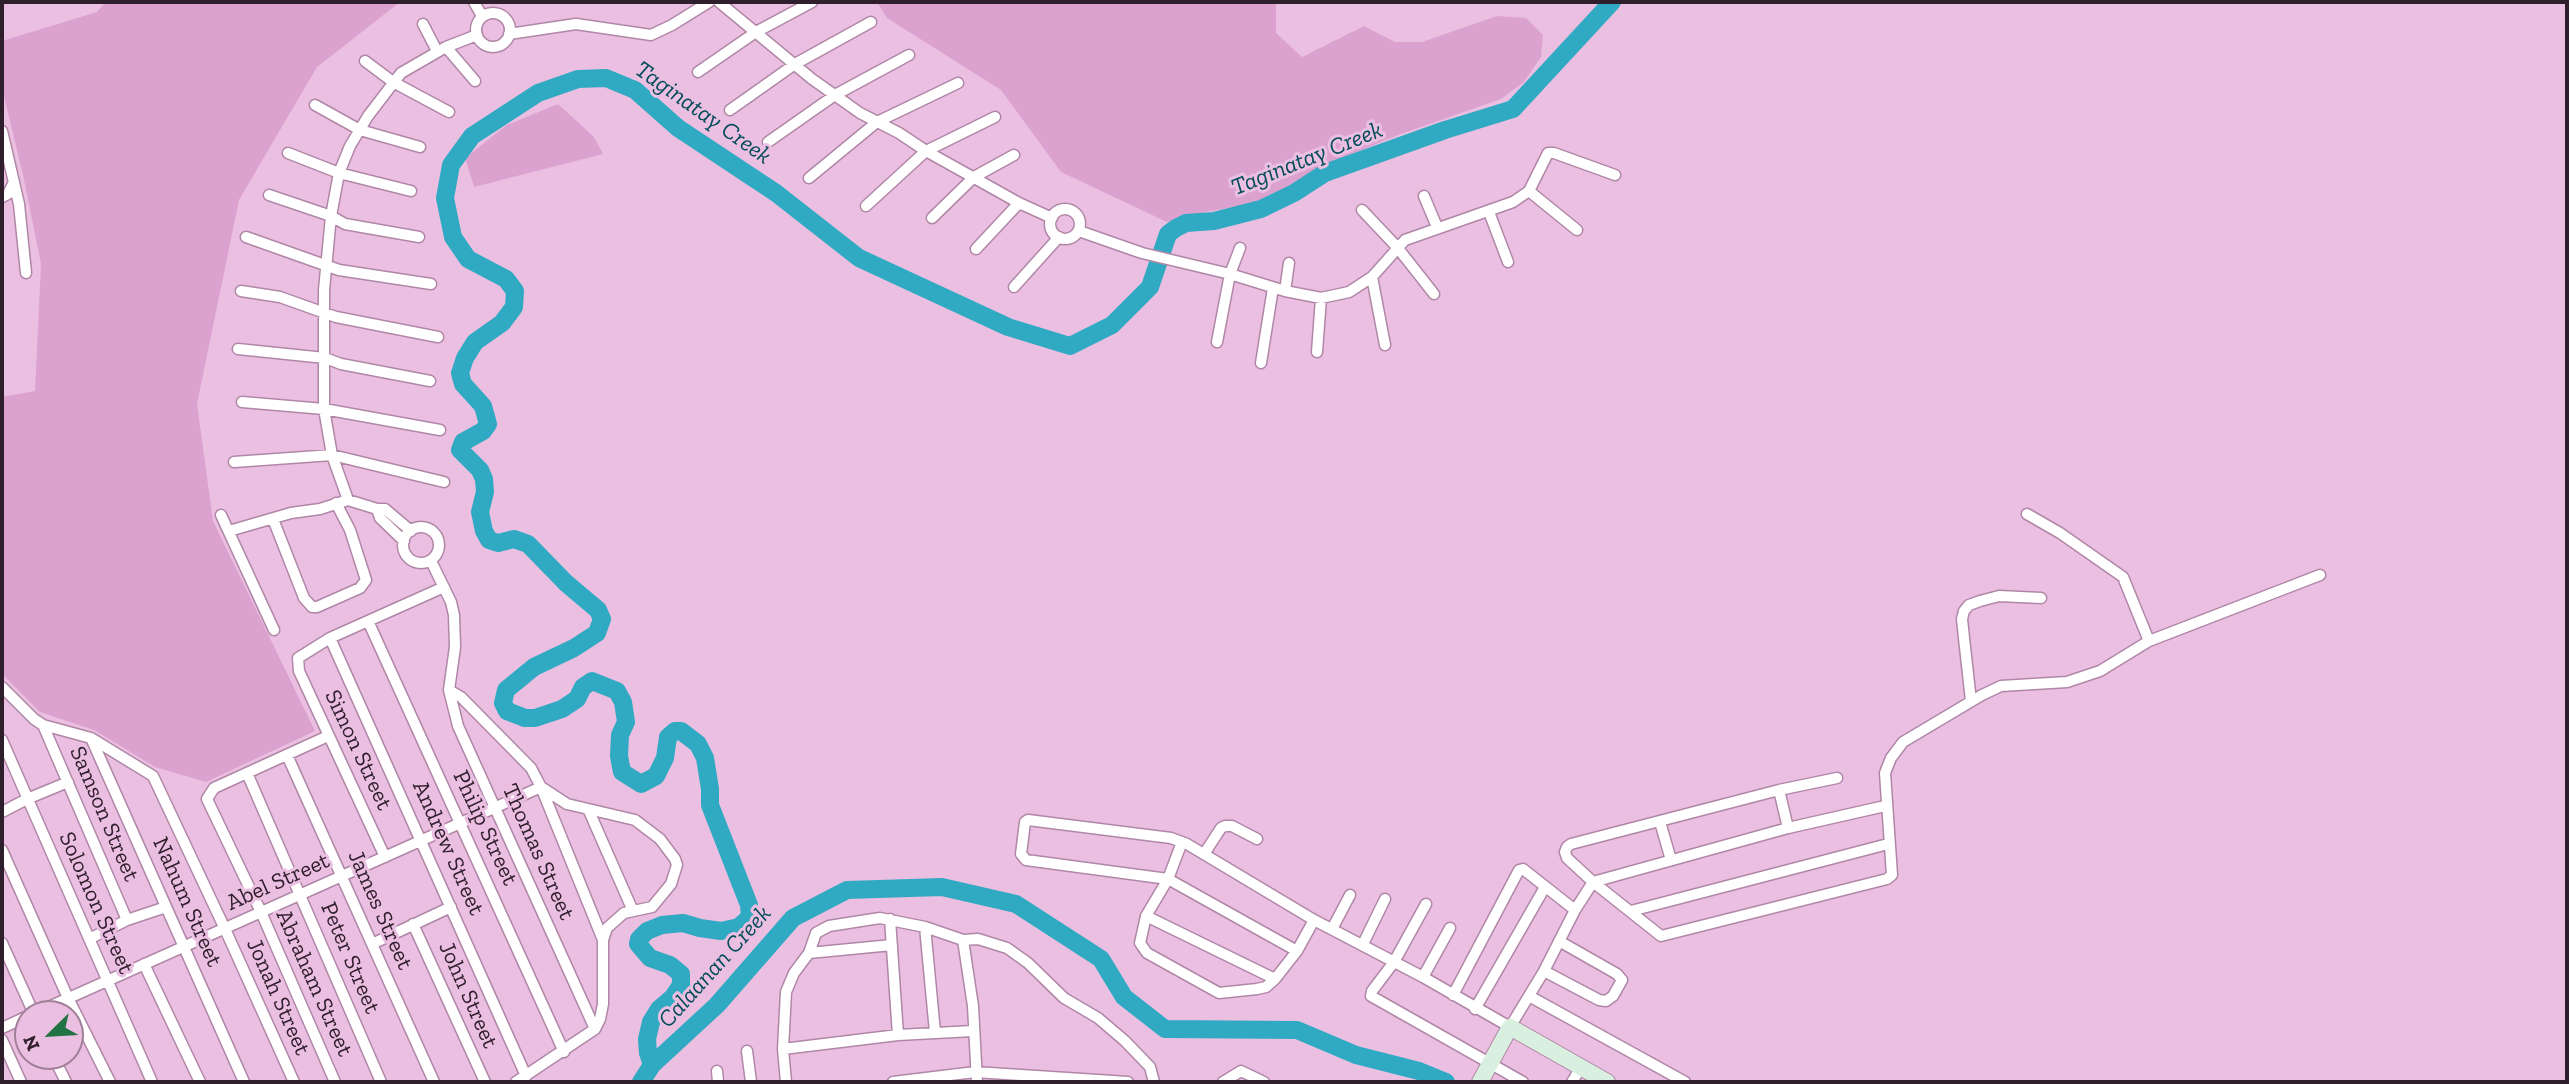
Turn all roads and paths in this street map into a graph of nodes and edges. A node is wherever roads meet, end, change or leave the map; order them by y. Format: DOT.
graph roads {
  1 [pos="474,2"];
  2 [pos="709,2"];
  3 [pos="719,2"];
  4 [pos="812,2"];
  5 [pos="482,16"];
  6 [pos="871,22"];
  7 [pos="423,24"];
  8 [pos="756,32"];
  9 [pos="509,34"];
  10 [pos="477,35"];
  11 [pos="442,49"];
  12 [pos="909,55"];
  13 [pos="365,61"];
  14 [pos="795,64"];
  15 [pos="698,72"];
  16 [pos="475,81"];
  17 [pos="393,82"];
  18 [pos="958,83"];
  19 [pos="835,95"];
  20 [pos="315,105"];
  21 [pos="730,110"];
  22 [pos="449,112"];
  23 [pos="995,117"];
  24 [pos="877,122"];
  25 [pos="360,130"];
  26 [pos="2,131"];
  27 [pos="768,142"];
  28 [pos="420,147"];
  29 [pos="926,151"];
  30 [pos="288,153"];
  31 [pos="1014,156"];
  32 [pos="339,173"];
  33 [pos="1615,175"];
  34 [pos="974,177"];
  35 [pos="809,178"];
  36 [pos="14,183"];
  37 [pos="411,191"];
  38 [pos="1529,191"];
  39 [pos="269,195"];
  40 [pos="1424,196"];
  41 [pos="2,197"];
  42 [pos="1019,203"];
  43 [pos="866,206"];
  44 [pos="1362,210"];
  45 [pos="1489,212"];
  46 [pos="331,216"];
  47 [pos="932,218"];
  48 [pos="1052,218"];
  49 [pos="1437,227"];
  50 [pos="1577,230"];
  51 [pos="1079,231"];
  52 [pos="246,237"];
  53 [pos="419,237"];
  54 [pos="1059,237"];
  55 [pos="1397,247"];
  56 [pos="1240,248"];
  57 [pos="976,249"];
  58 [pos="1508,262"];
  59 [pos="1289,263"];
  60 [pos="326,264"];
  61 [pos="26,273"];
  62 [pos="1230,274"];
  63 [pos="1372,277"];
  64 [pos="431,284"];
  65 [pos="1014,287"];
  66 [pos="1273,288"];
  67 [pos="241,291"];
  68 [pos="1285,291"];
  69 [pos="1434,294"];
  70 [pos="1321,298"];
  71 [pos="323,310"];
  72 [pos="438,337"];
  73 [pos="1217,342"];
  74 [pos="1385,345"];
  75 [pos="238,349"];
  76 [pos="1317,352"];
  77 [pos="325,358"];
  78 [pos="1261,363"];
  79 [pos="430,381"];
  80 [pos="242,402"];
  81 [pos="324,409"];
  82 [pos="440,430"];
  83 [pos="332,456"];
  84 [pos="234,462"];
  85 [pos="444,482"];
  86 [pos="348,500"];
  87 [pos="336,503"];
  88 [pos="2027,514"];
  89 [pos="221,515"];
  90 [pos="273,519"];
  91 [pos="229,531"];
  92 [pos="407,536"];
  93 [pos="431,561"];
  94 [pos="2320,575"];
  95 [pos="444,587"];
  96 [pos="2041,597"];
  97 [pos="368,621"];
  98 [pos="274,630"];
  99 [pos="330,638"];
  100 [pos="2149,641"];
  101 [pos="2,687"];
  102 [pos="449,690"];
  103 [pos="1971,701"];
  104 [pos="480,718"];
  105 [pos="43,725"];
  106 [pos="458,726"];
  107 [pos="328,736"];
  108 [pos="90,738"];
  109 [pos="2,740"];
  110 [pos="287,755"];
  111 [pos="247,773"];
  112 [pos="1838,778"];
  113 [pos="68,782"];
  114 [pos="541,787"];
  115 [pos="1779,790"];
  116 [pos="27,799"];
  117 [pos="1885,806"];
  118 [pos="495,807"];
  119 [pos="589,811"];
  120 [pos="2,813"];
  121 [pos="1660,821"];
  122 [pos="460,823"];
  123 [pos="1788,828"];
  124 [pos="1256,839"];
  125 [pos="422,840"];
  126 [pos="1182,842"];
  127 [pos="1888,844"];
  128 [pos="2,850"];
  129 [pos="1204,854"];
  130 [pos="385,857"];
  131 [pos="1671,860"];
  132 [pos="342,877"];
  133 [pos="1168,879"];
  134 [pos="1593,882"];
  135 [pos="1545,887"];
  136 [pos="300,895"];
  137 [pos="1350,895"];
  138 [pos="1385,899"];
  139 [pos="1426,904"];
  140 [pos="166,906"];
  141 [pos="451,907"];
  142 [pos="1576,910"];
  143 [pos="633,911"];
  144 [pos="1631,911"];
  145 [pos="261,912"];
  146 [pos="1146,916"];
  147 [pos="890,919"];
  148 [pos="127,920"];
  149 [pos="1314,920"];
  150 [pos="413,924"];
  151 [pos="925,927"];
  152 [pos="1450,928"];
  153 [pos="225,929"];
  154 [pos="1332,929"];
  155 [pos="91,938"];
  156 [pos="603,940"];
  157 [pos="964,940"];
  158 [pos="1559,941"];
  159 [pos="2,943"];
  160 [pos="372,944"];
  161 [pos="1363,944"];
  162 [pos="892,945"];
  163 [pos="184,947"];
  164 [pos="1297,951"];
  165 [pos="809,953"];
  166 [pos="1394,962"];
  167 [pos="144,964"];
  168 [pos="1544,971"];
  169 [pos="1423,977"];
  170 [pos="1275,979"];
  171 [pos="107,981"];
  172 [pos="1453,995"];
  173 [pos="1529,996"];
  174 [pos="68,998"];
  175 [pos="26,1000"];
  176 [pos="64,1000"];
  177 [pos="1475,1009"];
  178 [pos="1510,1027"];
  179 [pos="595,1029"];
  180 [pos="973,1031"];
  181 [pos="934,1032"];
  182 [pos="898,1035"];
  183 [pos="2,1040"];
  184 [pos="783,1049"];
  185 [pos="747,1051"];
  186 [pos="564,1052"];
  187 [pos="1581,1067"];
  188 [pos="1485,1073"];
  189 [pos="976,1077"];
  190 [pos="521,1079"];
  191 [pos="21,1082"];
  192 [pos="110,1082"];
  193 [pos="152,1082"];
  194 [pos="200,1082"];
  195 [pos="244,1082"];
  196 [pos="294,1082"];
  197 [pos="335,1082"];
  198 [pos="381,1082"];
  199 [pos="434,1082"];
  200 [pos="485,1082"];
  201 [pos="751,1082"];
  202 [pos="786,1082"];
  203 [pos="893,1082"];
  204 [pos="1128,1082"];
  205 [pos="1154,1082"];
  206 [pos="1223,1082"];
  207 [pos="1264,1082"];
  208 [pos="1523,1082"];
  209 [pos="1572,1082"];
  210 [pos="1608,1082"];
  211 [pos="1685,1082"];
  1 -- 5 [label="street"];
  2 -- 9 [label="street"];
  3 -- 8 [label="street"];
  4 -- 8 [label="street"];
  5 -- 9 [label="street"];
  5 -- 10 [label="street"];
  6 -- 14 [label="street"];
  7 -- 11 [label="street"];
  8 -- 14 [label="street"];
  8 -- 15 [label="street"];
  9 -- 10 [label="street"];
  10 -- 11 [label="street"];
  11 -- 16 [label="street"];
  11 -- 17 [label="street"];
  12 -- 19 [label="street"];
  13 -- 17 [label="street"];
  14 -- 19 [label="street"];
  14 -- 21 [label="street"];
  17 -- 22 [label="street"];
  17 -- 25 [label="street"];
  18 -- 24 [label="street"];
  19 -- 24 [label="street"];
  19 -- 27 [label="street"];
  20 -- 25 [label="street"];
  23 -- 29 [label="street"];
  24 -- 29 [label="street"];
  24 -- 35 [label="street"];
  25 -- 28 [label="street"];
  25 -- 32 [label="street"];
  26 -- 36 [label="street"];
  29 -- 34 [label="street"];
  29 -- 43 [label="street"];
  30 -- 32 [label="street"];
  31 -- 34 [label="street"];
  32 -- 37 [label="street"];
  32 -- 46 [label="street"];
  33 -- 38 [label="street"];
  34 -- 42 [label="street"];
  34 -- 47 [label="street"];
  36 -- 41 [label="street"];
  36 -- 61 [label="street"];
  38 -- 45 [label="street"];
  38 -- 50 [label="street"];
  39 -- 46 [label="street"];
  40 -- 49 [label="street"];
  42 -- 48 [label="street"];
  42 -- 57 [label="street"];
  44 -- 55 [label="street"];
  45 -- 49 [label="street"];
  45 -- 58 [label="street"];
  46 -- 53 [label="street"];
  46 -- 60 [label="street"];
  48 -- 51 [label="street"];
  48 -- 54 [label="street"];
  49 -- 55 [label="street"];
  51 -- 54 [label="street"];
  51 -- 62 [label="street"];
  52 -- 60 [label="street"];
  54 -- 65 [label="street"];
  55 -- 63 [label="street"];
  55 -- 69 [label="street"];
  56 -- 62 [label="street"];
  59 -- 68 [label="street"];
  60 -- 64 [label="street"];
  60 -- 71 [label="street"];
  62 -- 66 [label="street"];
  62 -- 73 [label="street"];
  63 -- 70 [label="street"];
  63 -- 74 [label="street"];
  66 -- 68 [label="street"];
  66 -- 78 [label="street"];
  67 -- 71 [label="street"];
  68 -- 70 [label="street"];
  70 -- 76 [label="street"];
  71 -- 72 [label="street"];
  71 -- 77 [label="street"];
  75 -- 77 [label="street"];
  77 -- 79 [label="street"];
  77 -- 81 [label="street"];
  80 -- 81 [label="street"];
  81 -- 82 [label="street"];
  81 -- 83 [label="street"];
  83 -- 84 [label="street"];
  83 -- 85 [label="street"];
  83 -- 86 [label="street"];
  86 -- 87 [label="street"];
  86 -- 92 [label="street"];
  87 -- 90 [label="street"];
  87 -- 90 [label="street"];
  88 -- 100 [label="street"];
  89 -- 91 [label="street"];
  90 -- 91 [label="street"];
  91 -- 98 [label="street"];
  92 -- 93 [label="street"];
  92 -- 93 [label="street"];
  93 -- 95 [label="street"];
  94 -- 100 [label="street"];
  95 -- 97 [label="street"];
  95 -- 102 [label="street"];
  96 -- 103 [label="street"];
  97 -- 99 [label="street"];
  97 -- 122 [label="street, Philip Street"];
  99 -- 107 [label="street, Simon Street"];
  99 -- 125 [label="street, Andrew Street"];
  100 -- 103 [label="street"];
  101 -- 105 [label="street"];
  102 -- 104 [label="street"];
  102 -- 106 [label="street, Thomas Street"];
  103 -- 117 [label="street"];
  104 -- 106 [label="street"];
  104 -- 114 [label="street"];
  105 -- 108 [label="street"];
  105 -- 113 [label="street, Samson Street"];
  106 -- 118 [label="street, Thomas Street"];
  107 -- 110 [label="street"];
  107 -- 130 [label="street, Simon Street"];
  108 -- 140 [label="street, Nahum Street"];
  108 -- 153 [label="street, Jonah Street"];
  109 -- 116 [label="street, Solomon Street"];
  110 -- 111 [label="street"];
  110 -- 132 [label="street, James Street"];
  111 -- 136 [label="street, Peter Street"];
  111 -- 145 [label="street, Abraham Street"];
  112 -- 115 [label="street"];
  113 -- 116 [label="street"];
  113 -- 148 [label="street, Samson Street"];
  114 -- 118 [label="street, Abel Street"];
  114 -- 119 [label="street"];
  114 -- 156 [label="street"];
  115 -- 121 [label="street"];
  115 -- 123 [label="street"];
  116 -- 120 [label="street"];
  116 -- 155 [label="street, Solomon Street"];
  117 -- 123 [label="street"];
  117 -- 127 [label="street"];
  118 -- 122 [label="street, Abel Street"];
  118 -- 179 [label="street, Thomas Street"];
  119 -- 143 [label="street"];
  119 -- 143 [label="street"];
  121 -- 131 [label="street"];
  121 -- 134 [label="street"];
  122 -- 125 [label="street, Abel Street"];
  122 -- 186 [label="street, Philip Street"];
  123 -- 131 [label="street"];
  124 -- 129 [label="street"];
  125 -- 130 [label="street, Abel Street"];
  125 -- 141 [label="street, Andrew Street"];
  126 -- 129 [label="street"];
  126 -- 133 [label="street"];
  126 -- 133 [label="street"];
  127 -- 144 [label="street"];
  127 -- 144 [label="street"];
  128 -- 174 [label="street"];
  129 -- 149 [label="street"];
  130 -- 132 [label="street, Abel Street"];
  131 -- 134 [label="street"];
  132 -- 136 [label="street, Abel Street"];
  132 -- 160 [label="street, James Street"];
  133 -- 146 [label="street"];
  133 -- 164 [label="street"];
  134 -- 142 [label="street"];
  134 -- 144 [label="street"];
  135 -- 142 [label="street"];
  135 -- 172 [label="street"];
  135 -- 177 [label="street"];
  136 -- 145 [label="street, Abel Street"];
  136 -- 198 [label="street, Peter Street"];
  137 -- 154 [label="street"];
  138 -- 161 [label="street"];
  139 -- 166 [label="street"];
  140 -- 148 [label="street"];
  140 -- 163 [label="street, Nahum Street"];
  141 -- 150 [label="street"];
  141 -- 190 [label="street, Andrew Street"];
  142 -- 158 [label="street"];
  143 -- 156 [label="street"];
  145 -- 153 [label="street, Abel Street"];
  145 -- 197 [label="street, Abraham Street"];
  146 -- 170 [label="street"];
  146 -- 170 [label="street"];
  147 -- 151 [label="street"];
  147 -- 162 [label="street"];
  147 -- 165 [label="street"];
  148 -- 155 [label="street"];
  149 -- 154 [label="street"];
  149 -- 164 [label="street"];
  150 -- 160 [label="street"];
  150 -- 200 [label="street, John Street"];
  151 -- 157 [label="street"];
  151 -- 181 [label="street"];
  152 -- 169 [label="street"];
  153 -- 163 [label="street, Abel Street"];
  153 -- 196 [label="street, Jonah Street"];
  154 -- 161 [label="street"];
  155 -- 171 [label="street, Solomon Street"];
  156 -- 179 [label="street"];
  157 -- 180 [label="street"];
  157 -- 205 [label="street"];
  158 -- 168 [label="street"];
  158 -- 168 [label="street"];
  159 -- 175 [label="street"];
  160 -- 199 [label="street, James Street"];
  161 -- 166 [label="street"];
  162 -- 165 [label="street"];
  162 -- 182 [label="street"];
  163 -- 167 [label="street, Abel Street"];
  163 -- 195 [label="street, Nahum Street"];
  164 -- 170 [label="street"];
  165 -- 184 [label="street"];
  166 -- 169 [label="street"];
  166 -- 188 [label="street"];
  167 -- 171 [label="street, Abel Street"];
  167 -- 194 [label="street"];
  168 -- 173 [label="street"];
  169 -- 172 [label="street"];
  171 -- 174 [label="street, Abel Street"];
  171 -- 193 [label="street, Solomon Street"];
  172 -- 177 [label="street"];
  173 -- 178 [label="street"];
  173 -- 211 [label="street"];
  174 -- 176 [label="street, Abel Street"];
  174 -- 192 [label="street"];
  177 -- 178 [label="street"];
  178 -- 187 [label="street"];
  178 -- 188 [label="street"];
  179 -- 186 [label="street"];
  180 -- 181 [label="street"];
  180 -- 189 [label="street"];
  181 -- 182 [label="street"];
  182 -- 184 [label="street"];
  183 -- 191 [label="street"];
  184 -- 202 [label="street"];
  185 -- 201 [label="street"];
  186 -- 190 [label="street"];
  187 -- 209 [label="street"];
  187 -- 210 [label="street"];
  188 -- 208 [label="street"];
  189 -- 203 [label="street"];
  189 -- 204 [label="street"];
  206 -- 207 [label="street"];
}
